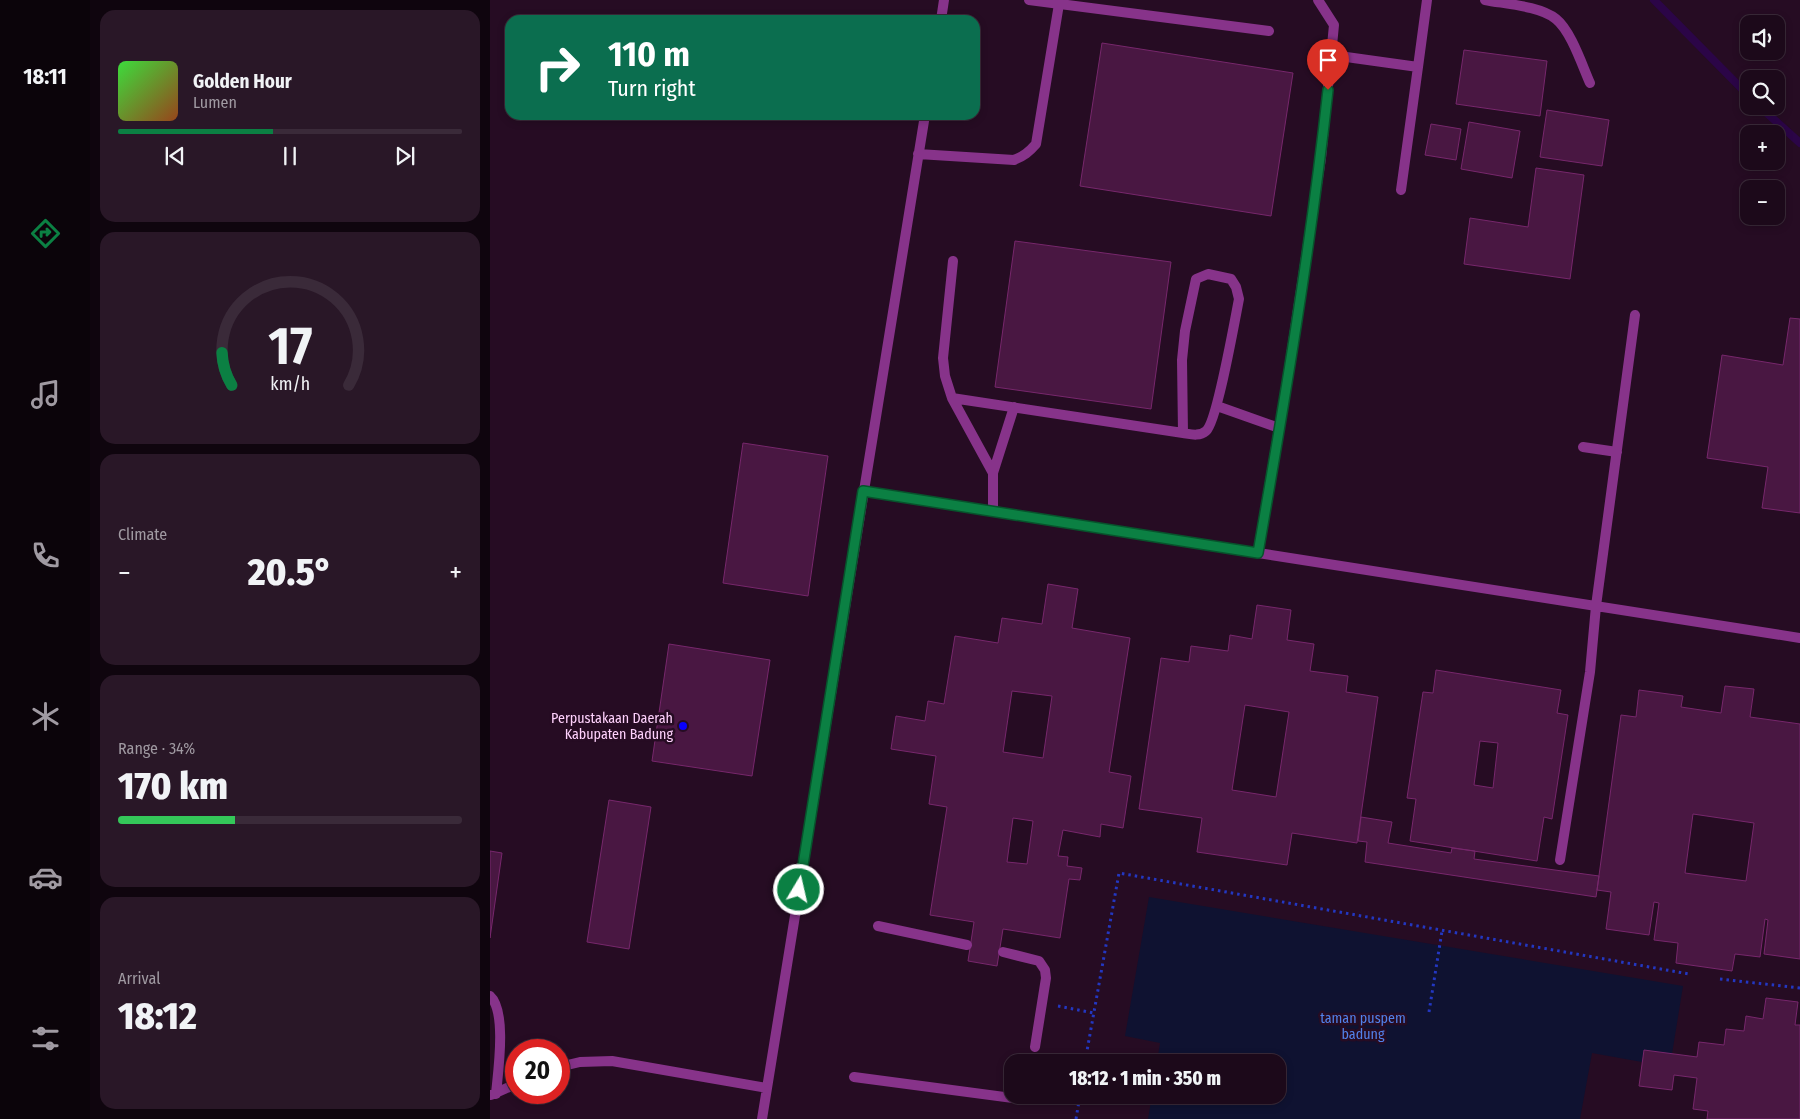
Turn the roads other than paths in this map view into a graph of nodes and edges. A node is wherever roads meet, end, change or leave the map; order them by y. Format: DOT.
graph roads {
  1 [pos="944,0"];
  2 [pos="1028,0"];
  3 [pos="1318,0"];
  4 [pos="1427,0"];
  5 [pos="1485,0"];
  6 [pos="1059,4"];
  7 [pos="942,15"];
  8 [pos="1269,31"];
  9 [pos="1332,55"];
  10 [pos="1418,67"];
  11 [pos="1590,83"];
  12 [pos="924,120"];
  13 [pos="918,154"];
  14 [pos="1401,190"];
  15 [pos="953,261"];
  16 [pos="1635,315"];
  17 [pos="952,398"];
  18 [pos="1014,406"];
  19 [pos="1217,406"];
  20 [pos="1279,428"];
  21 [pos="1183,433"];
  22 [pos="1583,447"];
  23 [pos="1617,452"];
  24 [pos="993,473"];
  25 [pos="863,491"];
  26 [pos="994,511"];
  27 [pos="1258,553"];
  28 [pos="1596,606"];
  29 [pos="1800,638"];
  30 [pos="1560,860"];
  31 [pos="878,926"];
  32 [pos="967,945"];
  33 [pos="1002,952"];
  34 [pos="490,996"];
  35 [pos="1035,1047"];
  36 [pos="570,1064"];
  37 [pos="854,1077"];
  38 [pos="767,1088"];
  39 [pos="505,1089"];
  40 [pos="493,1095"];
  41 [pos="1004,1097"];
  42 [pos="762,1119"];
  1 -- 7 [label="lane"];
  2 -- 6 [label="lane"];
  3 -- 9 [label="lane"];
  4 -- 10 [label="lane"];
  5 -- 11 [label="lane"];
  6 -- 8 [label="lane"];
  6 -- 13 [label="lane"];
  9 -- 10 [label="lane"];
  9 -- 20 [label="lane"];
  10 -- 14 [label="lane"];
  12 -- 13 [label="lane"];
  13 -- 25 [label="lane"];
  15 -- 17 [label="lane"];
  16 -- 23 [label="lane"];
  17 -- 18 [label="lane"];
  17 -- 24 [label="lane"];
  18 -- 21 [label="lane"];
  18 -- 24 [label="lane"];
  19 -- 20 [label="lane"];
  19 -- 21 [label="lane"];
  19 -- 21 [label="lane"];
  20 -- 27 [label="lane"];
  22 -- 23 [label="lane"];
  23 -- 28 [label="lane"];
  24 -- 26 [label="lane"];
  25 -- 26 [label="lane"];
  25 -- 38 [label="lane"];
  26 -- 27 [label="lane"];
  27 -- 28 [label="lane"];
  28 -- 29 [label="lane"];
  28 -- 30 [label="lane"];
  31 -- 32 [label="lane"];
  33 -- 35 [label="lane"];
  34 -- 40 [label="lane"];
  36 -- 38 [label="lane"];
  37 -- 41 [label="lane"];
  38 -- 42 [label="lane"];
  39 -- 40 [label="lane"];
}
